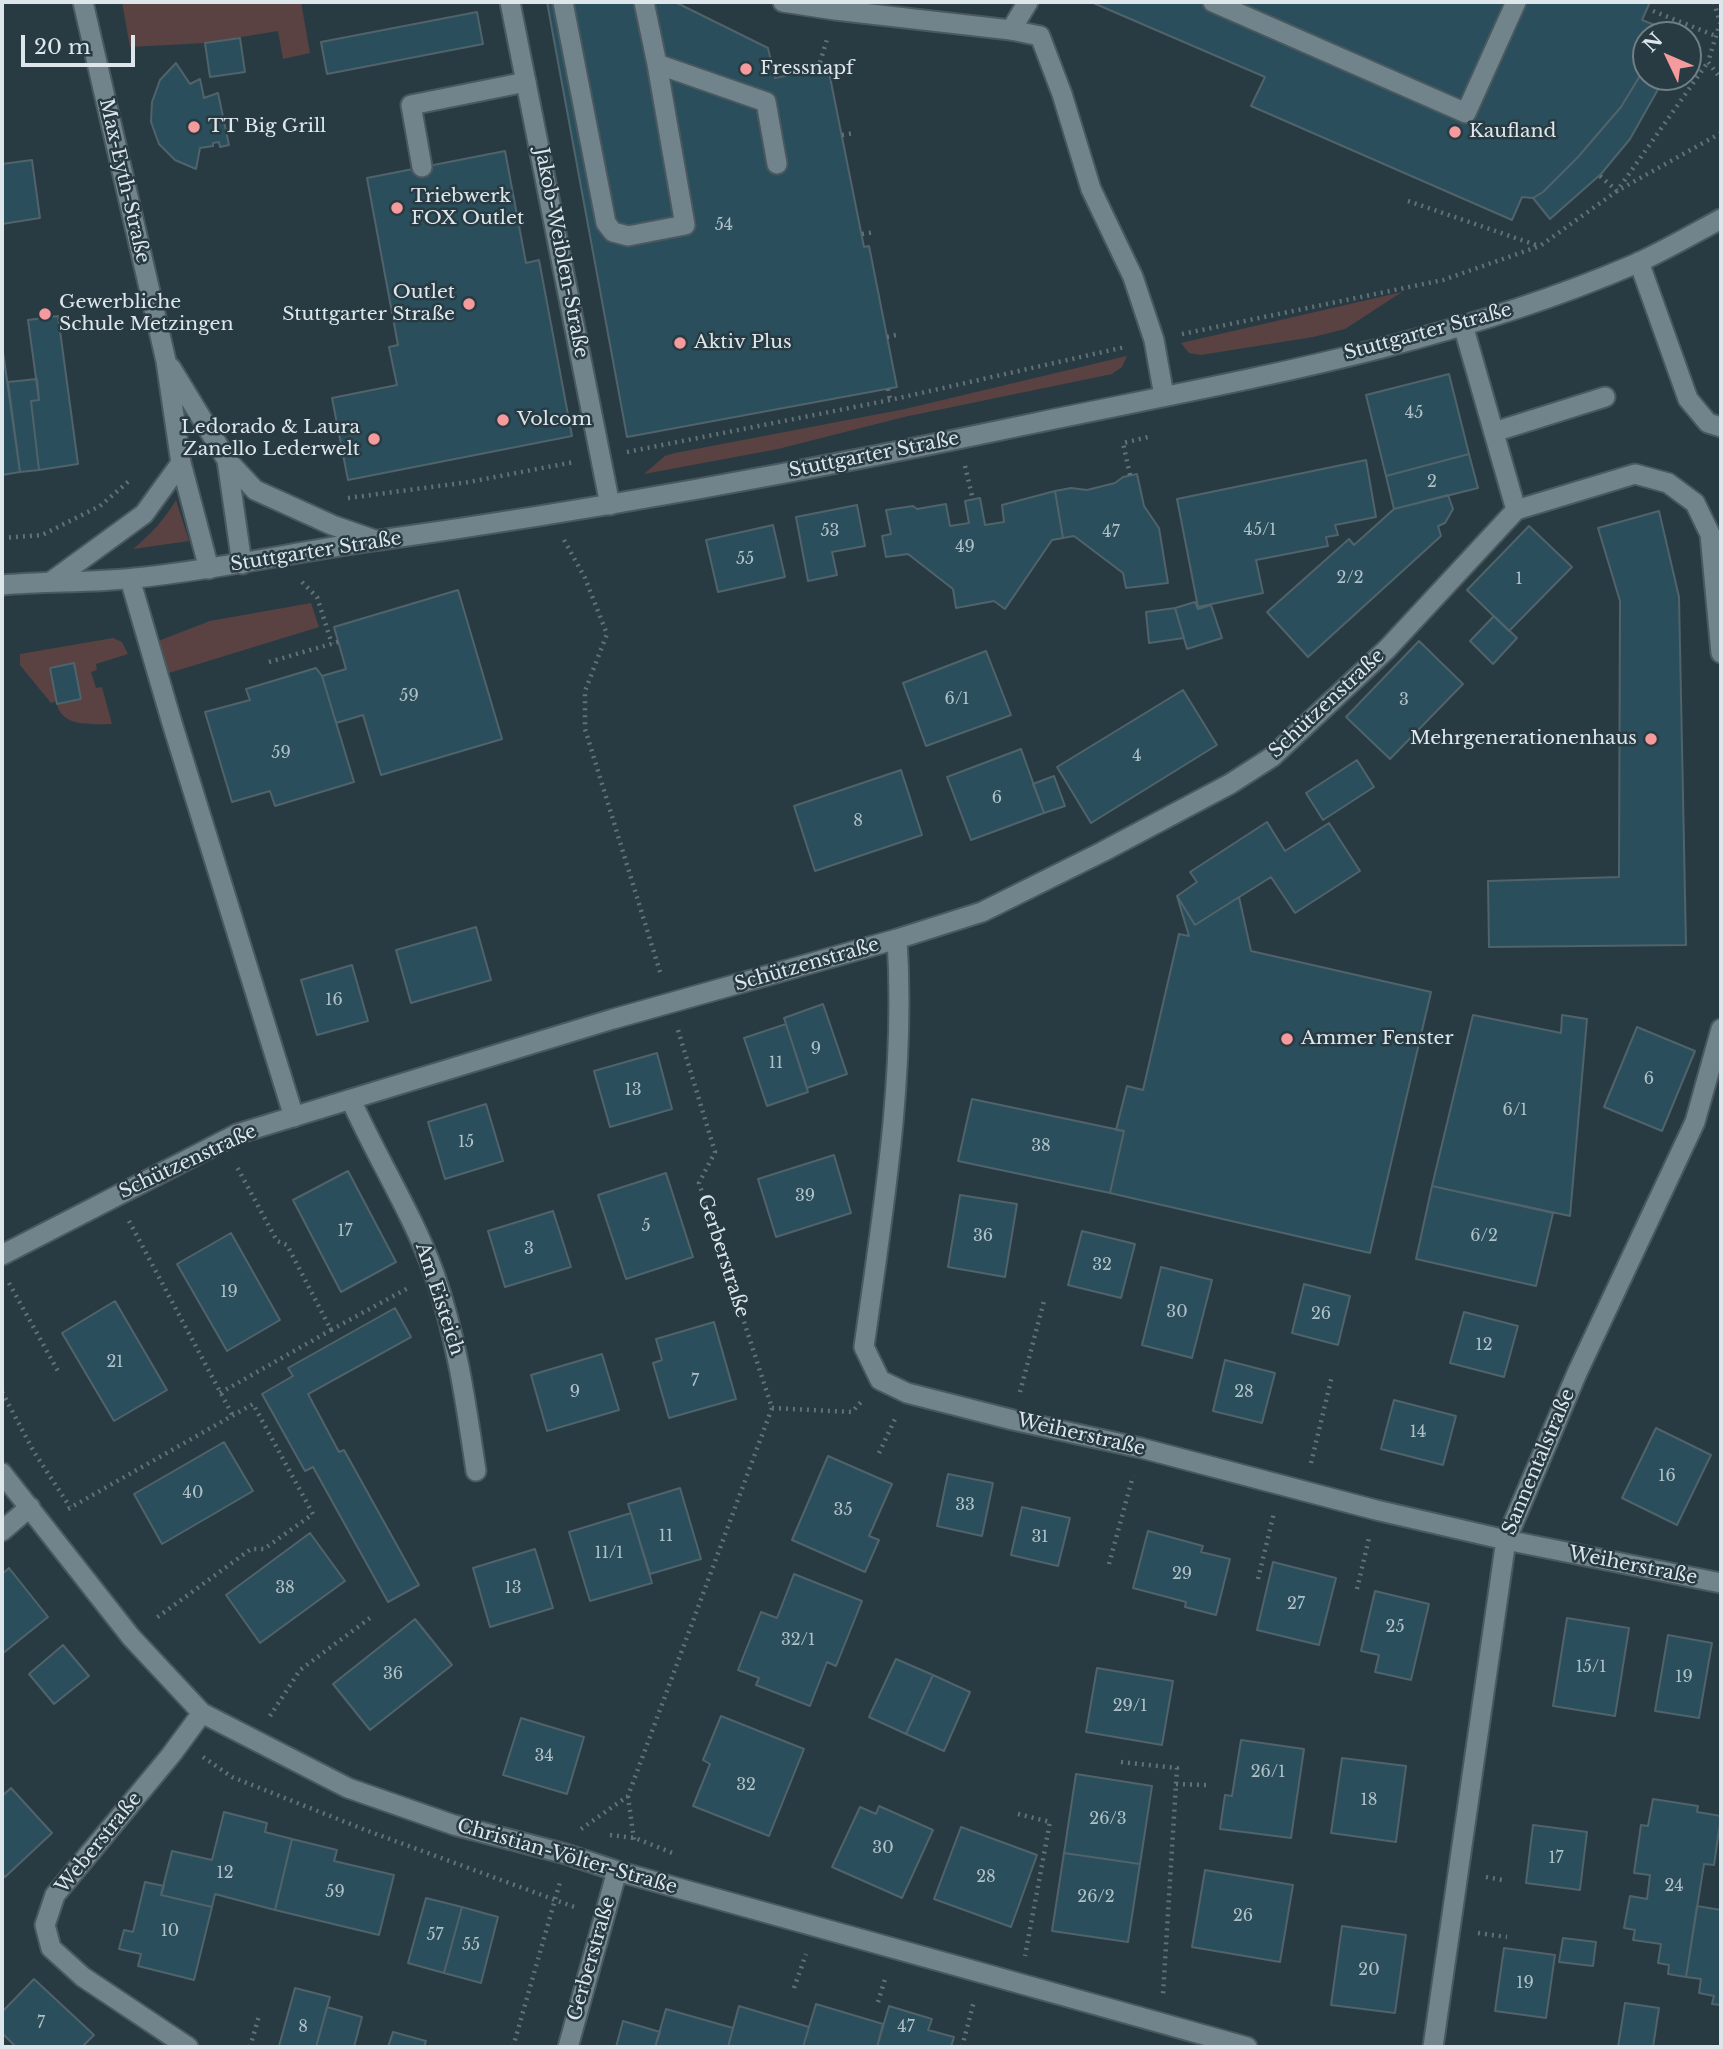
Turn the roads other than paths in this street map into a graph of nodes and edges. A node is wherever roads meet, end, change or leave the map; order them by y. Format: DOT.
graph roads {
  1 [pos="83,2"];
  2 [pos="510,2"];
  3 [pos="563,2"];
  4 [pos="643,2"];
  5 [pos="783,2"];
  6 [pos="1028,2"];
  7 [pos="1213,2"];
  8 [pos="1516,2"];
  9 [pos="1011,30"];
  10 [pos="657,64"];
  11 [pos="526,82"];
  12 [pos="777,164"];
  13 [pos="422,167"];
  14 [pos="1721,219"];
  15 [pos="1639,262"];
  16 [pos="1463,326"];
  17 [pos="166,361"];
  18 [pos="1164,396"];
  19 [pos="1605,397"];
  20 [pos="1721,428"];
  21 [pos="1494,432"];
  22 [pos="227,460"];
  23 [pos="181,463"];
  24 [pos="610,505"];
  25 [pos="1516,510"];
  26 [pos="375,540"];
  27 [pos="242,564"];
  28 [pos="209,569"];
  29 [pos="130,579"];
  30 [pos="52,581"];
  31 [pos="2,585"];
  32 [pos="1721,653"];
  33 [pos="897,939"];
  34 [pos="1721,1030"];
  35 [pos="351,1100"];
  36 [pos="294,1117"];
  37 [pos="2,1255"];
  38 [pos="476,1471"];
  39 [pos="2,1473"];
  40 [pos="30,1507"];
  41 [pos="2,1531"];
  42 [pos="1506,1540"];
  43 [pos="1721,1583"];
  44 [pos="202,1713"];
  45 [pos="617,1871"];
  46 [pos="188,2047"];
  47 [pos="568,2047"];
  48 [pos="1247,2047"];
  49 [pos="1433,2047"];
  1 -- 17 [label="street, Max-Eyth-Straße"];
  2 -- 11 [label="street, Jakob-Weiblen-Straße"];
  3 -- 10 [label="street"];
  4 -- 10 [label="street"];
  5 -- 9 [label="street"];
  6 -- 9 [label="street"];
  7 -- 8 [label="street"];
  9 -- 18 [label="street"];
  10 -- 12 [label="street"];
  11 -- 13 [label="street"];
  11 -- 24 [label="street, Jakob-Weiblen-Straße"];
  14 -- 15 [label="street, Stuttgarter Straße"];
  15 -- 16 [label="street, Stuttgarter Straße"];
  15 -- 20 [label="street"];
  16 -- 18 [label="street, Stuttgarter Straße"];
  16 -- 21 [label="street"];
  17 -- 22 [label="street, Max-Eyth-Straße"];
  17 -- 23 [label="street, Max-Eyth-Straße"];
  18 -- 24 [label="street, Stuttgarter Straße"];
  19 -- 21 [label="street"];
  21 -- 25 [label="street"];
  22 -- 26 [label="street, Max-Eyth-Straße"];
  22 -- 27 [label="street, Max-Eyth-Straße"];
  23 -- 28 [label="street, Max-Eyth-Straße"];
  23 -- 30 [label="street"];
  24 -- 26 [label="street, Stuttgarter Straße"];
  25 -- 32 [label="street"];
  25 -- 33 [label="street, Schützenstraße"];
  26 -- 27 [label="street, Stuttgarter Straße"];
  27 -- 28 [label="street, Stuttgarter Straße"];
  28 -- 29 [label="street, Stuttgarter Straße"];
  29 -- 30 [label="street, Stuttgarter Straße"];
  29 -- 36 [label="street"];
  30 -- 31 [label="street, Stuttgarter Straße"];
  33 -- 35 [label="street, Schützenstraße"];
  33 -- 42 [label="street, Weiherstraße"];
  34 -- 42 [label="street, Sannentalstraße"];
  35 -- 36 [label="street, Schützenstraße"];
  35 -- 38 [label="street, Am Eisteich"];
  36 -- 37 [label="street, Schützenstraße"];
  39 -- 40 [label="street, Christian-Völter-Straße"];
  40 -- 41 [label="street"];
  40 -- 44 [label="street, Christian-Völter-Straße"];
  42 -- 43 [label="street, Weiherstraße"];
  42 -- 49 [label="street, Sannentalstraße"];
  44 -- 45 [label="street, Christian-Völter-Straße"];
  44 -- 46 [label="street, Weberstraße"];
  45 -- 47 [label="street, Gerberstraße"];
  45 -- 48 [label="street, Christian-Völter-Straße"];
}
